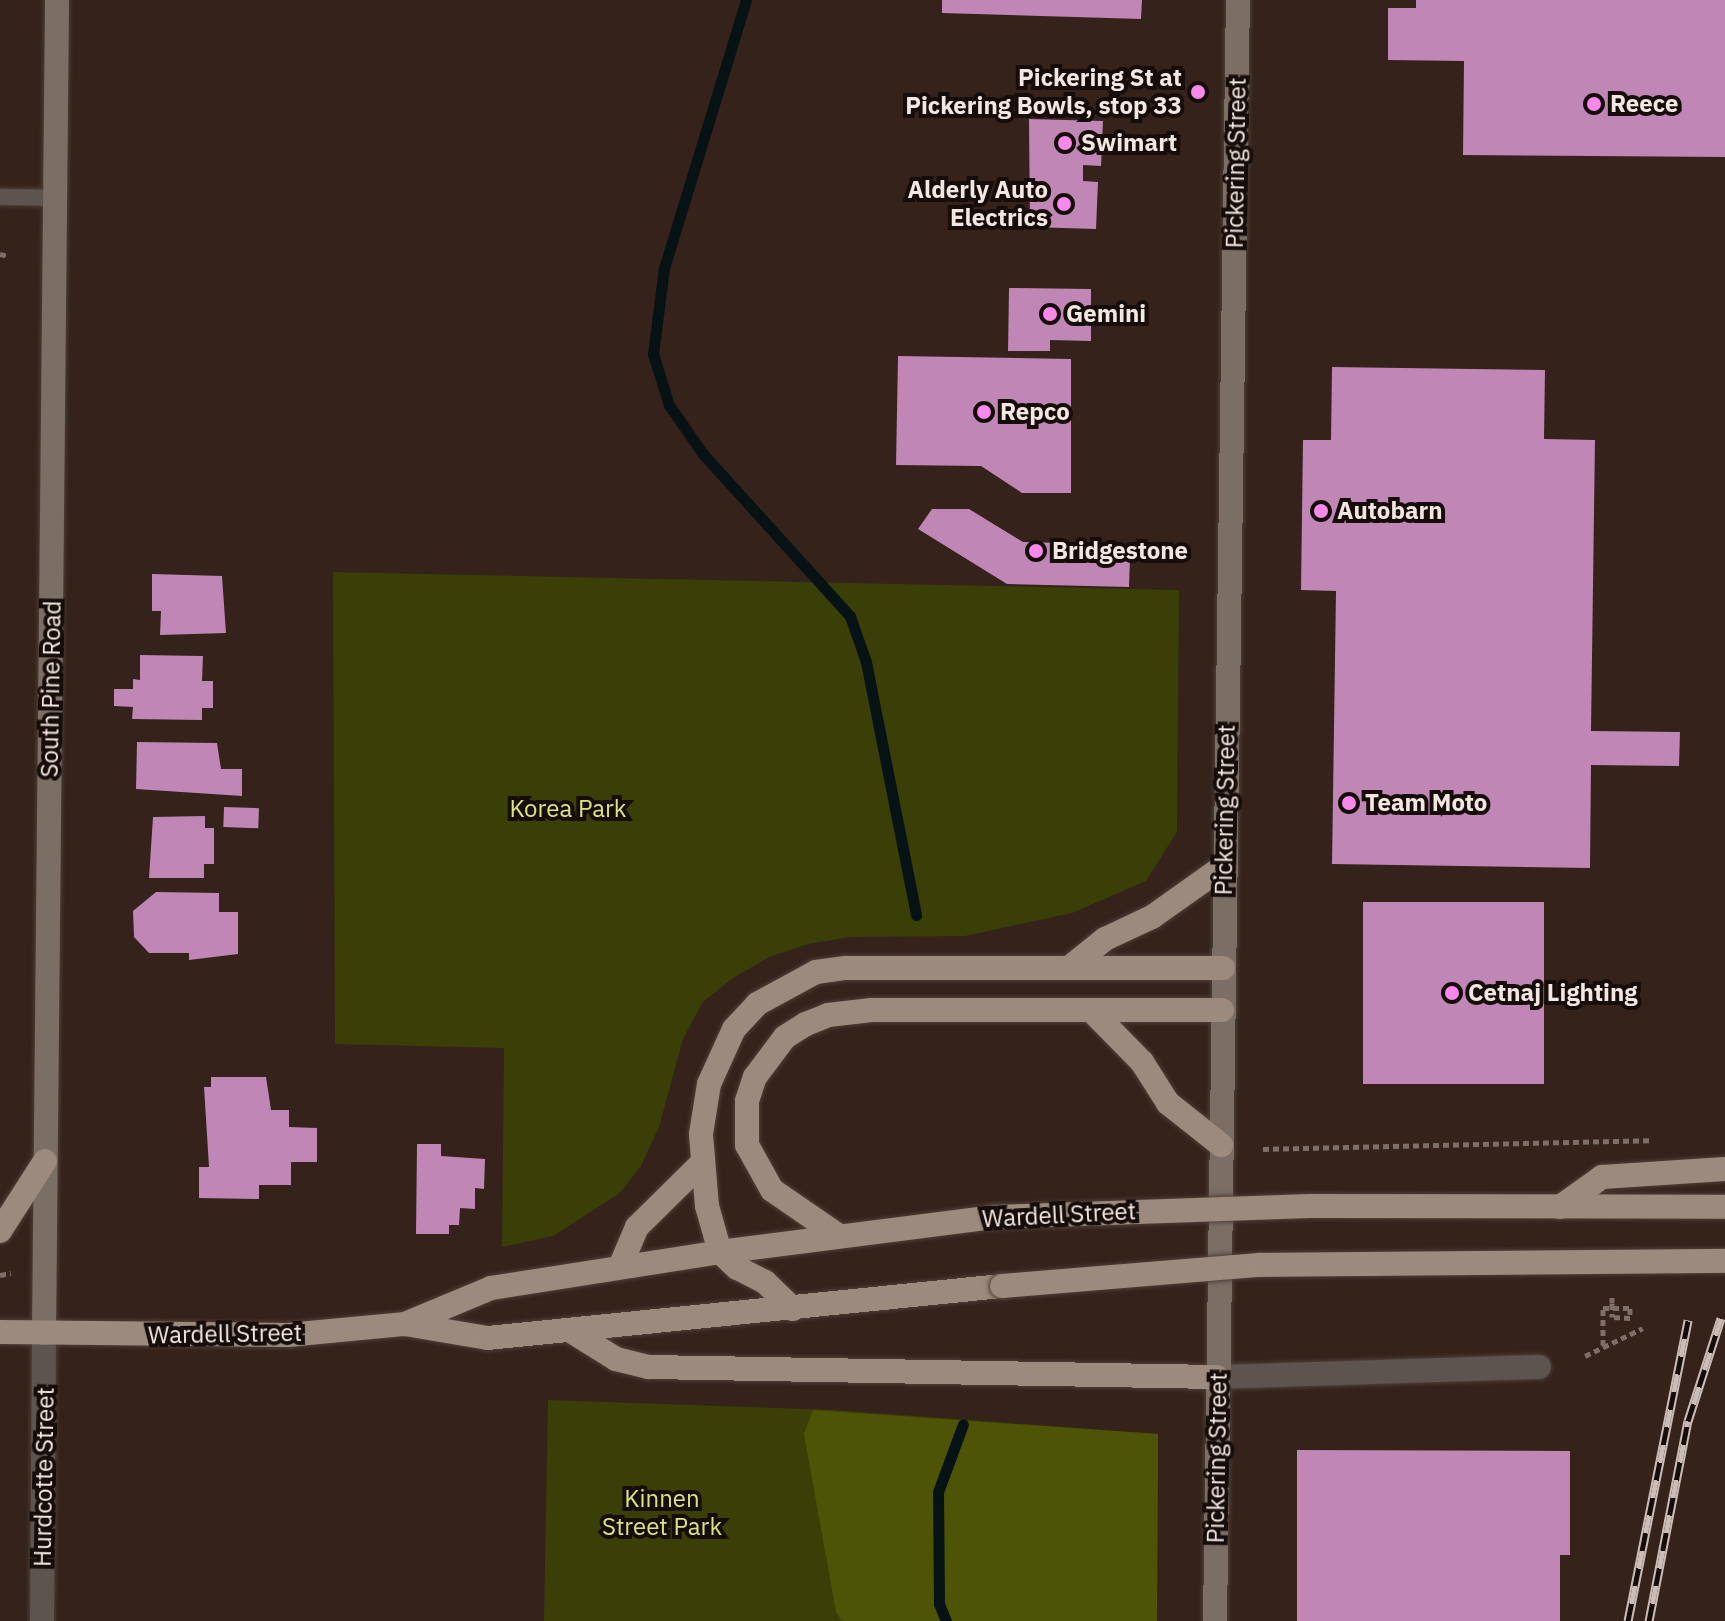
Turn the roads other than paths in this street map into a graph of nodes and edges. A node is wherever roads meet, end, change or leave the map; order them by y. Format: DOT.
graph roads {
  1 [pos="57,0"];
  2 [pos="1238,0"];
  3 [pos="0,197"];
  4 [pos="56,198"];
  5 [pos="1224,866"];
  6 [pos="1070,967"];
  7 [pos="1223,968"];
  8 [pos="1091,1010"];
  9 [pos="1222,1010"];
  10 [pos="1221,1145"];
  11 [pos="45,1161"];
  12 [pos="703,1162"];
  13 [pos="1725,1169"];
  14 [pos="1560,1207"];
  15 [pos="1725,1207"];
  16 [pos="0,1231"];
  17 [pos="839,1236"];
  18 [pos="720,1252"];
  19 [pos="1725,1261"];
  20 [pos="620,1267"];
  21 [pos="793,1309"];
  22 [pos="405,1324"];
  23 [pos="571,1331"];
  24 [pos="0,1332"];
  25 [pos="44,1333"];
  26 [pos="1539,1367"];
  27 [pos="1217,1377"];
  28 [pos="42,1621"];
  29 [pos="1215,1621"];
  1 -- 4 [label="main road, South Pine Road"];
  2 -- 5 [label="main road, Pickering Street"];
  3 -- 4 [label="lane"];
  4 -- 11 [label="main road, South Pine Road"];
  5 -- 6 [label="highway"];
  5 -- 7 [label="main road, Pickering Street"];
  6 -- 7 [label="highway"];
  6 -- 12 [label="highway"];
  7 -- 9 [label="main road, Pickering Street"];
  8 -- 9 [label="highway"];
  8 -- 10 [label="highway"];
  8 -- 17 [label="highway"];
  9 -- 10 [label="main road, Pickering Street"];
  10 -- 27 [label="main road, Pickering Street"];
  11 -- 16 [label="highway"];
  11 -- 25 [label="main road, South Pine Road"];
  12 -- 18 [label="highway"];
  12 -- 20 [label="highway"];
  13 -- 14 [label="highway, bridge"];
  14 -- 15 [label="highway, Wardell Street, bridge"];
  14 -- 17 [label="highway, Wardell Street, bridge"];
  17 -- 18 [label="highway, Wardell Street"];
  18 -- 20 [label="highway, Wardell Street"];
  18 -- 21 [label="highway"];
  19 -- 21 [label="highway, Wardell Street, bridge"];
  20 -- 22 [label="highway, Wardell Street"];
  21 -- 23 [label="highway, Wardell Street"];
  22 -- 23 [label="highway, Wardell Street"];
  22 -- 25 [label="highway, Wardell Street"];
  23 -- 27 [label="highway"];
  24 -- 25 [label="highway"];
  25 -- 28 [label="street, Hurdcotte Street"];
  26 -- 27 [label="street"];
  27 -- 29 [label="main road, Pickering Street"];
}
